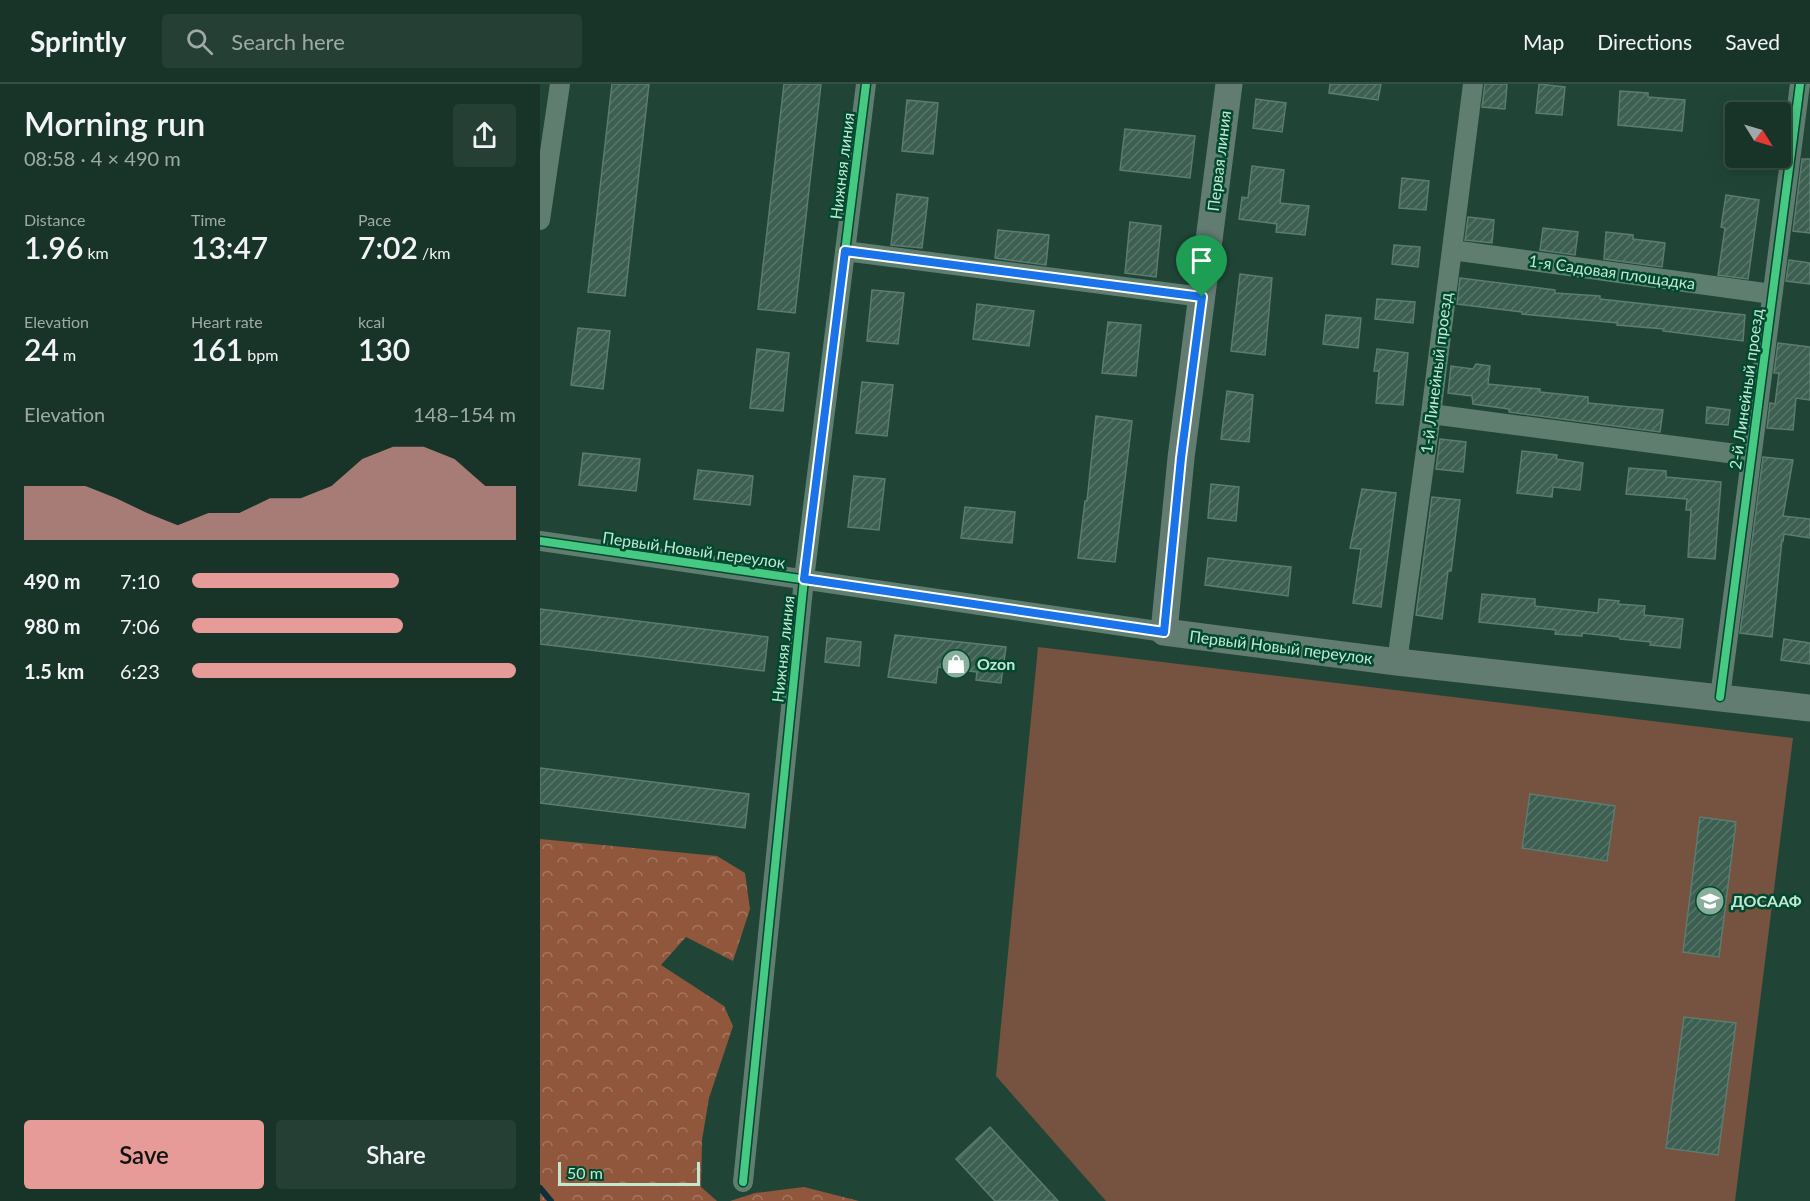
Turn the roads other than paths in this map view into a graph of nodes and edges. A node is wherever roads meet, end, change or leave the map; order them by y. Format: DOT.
graph roads {
  1 [pos="560,84"];
  2 [pos="866,84"];
  3 [pos="1229,84"];
  4 [pos="1473,84"];
  5 [pos="1800,84"];
  6 [pos="540,220"];
  7 [pos="1452,250"];
  8 [pos="845,251"];
  9 [pos="1772,294"];
  10 [pos="1202,297"];
  11 [pos="1431,414"];
  12 [pos="1751,456"];
  13 [pos="540,541"];
  14 [pos="804,579"];
  15 [pos="1164,632"];
  16 [pos="1396,662"];
  17 [pos="1720,697"];
  18 [pos="1810,708"];
  19 [pos="743,1182"];
  1 -- 6 [label="street"];
  2 -- 8 [label="street, Нижняя линия"];
  3 -- 10 [label="main road, Первая линия"];
  4 -- 7 [label="street, 1-й Линейный проезд"];
  5 -- 9 [label="street, 2-й Линейный проезд"];
  7 -- 9 [label="street, 1-я Садовая площадка"];
  7 -- 11 [label="street, 1-й Линейный проезд"];
  8 -- 10 [label="street"];
  8 -- 14 [label="street, Нижняя линия"];
  9 -- 12 [label="street, 2-й Линейный проезд"];
  10 -- 15 [label="main road, Первая линия"];
  11 -- 12 [label="street"];
  11 -- 16 [label="street, 1-й Линейный проезд"];
  12 -- 17 [label="street, 2-й Линейный проезд"];
  13 -- 14 [label="street, Первый Новый переулок"];
  14 -- 15 [label="street, Первый Новый переулок"];
  14 -- 19 [label="street, Нижняя линия"];
  15 -- 16 [label="main road, Первый Новый переулок"];
  16 -- 17 [label="main road, Первый Новый переулок"];
  17 -- 18 [label="main road, Первый Новый переулок"];
}
